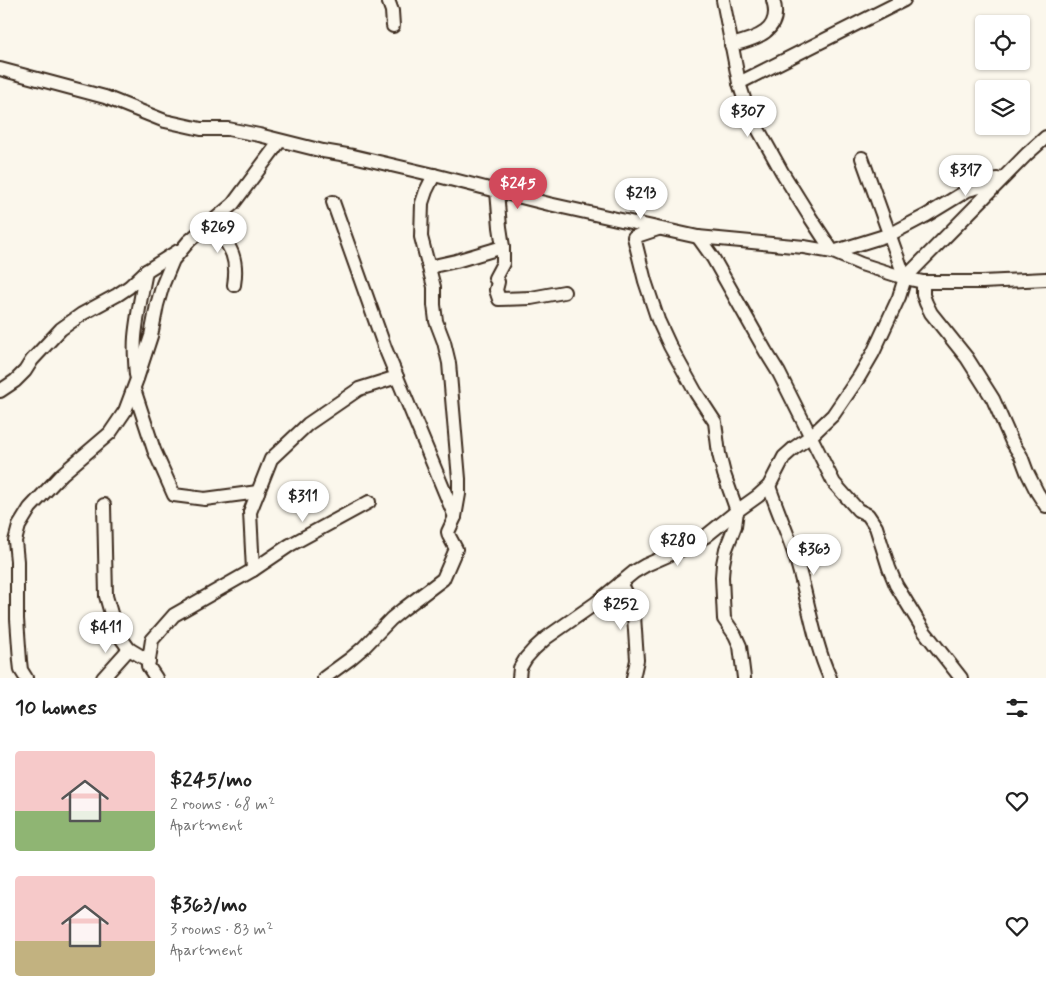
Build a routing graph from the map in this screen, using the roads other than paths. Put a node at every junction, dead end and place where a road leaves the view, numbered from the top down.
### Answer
1 (388, 0) edge
2 (723, 0) edge
3 (773, 0) edge
4 (904, 0) edge
5 (393, 26) dead end
6 (731, 45) junction
7 (0, 69) edge
8 (739, 83) junction
9 (1046, 137) edge
10 (280, 141) junction
11 (862, 158) dead end
12 (1012, 169) junction
13 (434, 175) junction
14 (497, 190) junction
15 (334, 202) dead end
16 (212, 222) junction
17 (658, 229) junction
18 (890, 234) junction
19 (698, 237) junction
20 (503, 247) junction
21 (180, 250) junction
22 (833, 252) junction
23 (429, 267) junction
24 (146, 271) junction
25 (905, 278) junction
26 (1046, 279) edge
27 (923, 282) junction
28 (234, 285) dead end
29 (564, 292) dead end
30 (397, 377) junction
31 (135, 386) junction
32 (0, 391) edge
33 (811, 436) junction
34 (769, 486) junction
35 (258, 492) junction
36 (369, 502) dead end
37 (104, 505) dead end
38 (1046, 506) edge
39 (737, 511) junction
40 (455, 517) junction
41 (253, 570) junction
42 (620, 583) junction
43 (129, 648) junction
44 (149, 661) junction
45 (26, 678) edge
46 (103, 678) edge
47 (156, 678) edge
48 (324, 678) edge
49 (519, 678) edge
50 (633, 678) edge
51 (744, 678) edge
52 (830, 678) edge
53 (961, 678) edge

1 - 5 street
2 - 6 street
3 - 6 street
4 - 8 street
6 - 8 street
7 - 10 street
8 - 22 street
9 - 12 street
10 - 13 street
10 - 16 street
11 - 18 street
12 - 18 street
12 - 25 street
13 - 14 street
13 - 23 street
14 - 17 street
14 - 20 street
15 - 30 street
16 - 21 street
16 - 28 street
17 - 19 street
17 - 39 street
18 - 22 street
18 - 25 street
19 - 22 street
19 - 33 street
20 - 23 street
20 - 29 street
21 - 24 street
21 - 31 street
22 - 25 street
23 - 40 street
24 - 31 street
24 - 32 street
25 - 27 street
25 - 33 street
26 - 27 street
27 - 38 street
30 - 35 street
30 - 40 street
31 - 35 street
31 - 45 street
33 - 34 street
33 - 53 street
34 - 39 street
34 - 52 street
35 - 41 street
36 - 41 street
37 - 43 street
39 - 42 street
39 - 51 street
40 - 48 street
41 - 44 street
42 - 49 street
42 - 50 street
43 - 44 street
43 - 46 street
44 - 47 street

